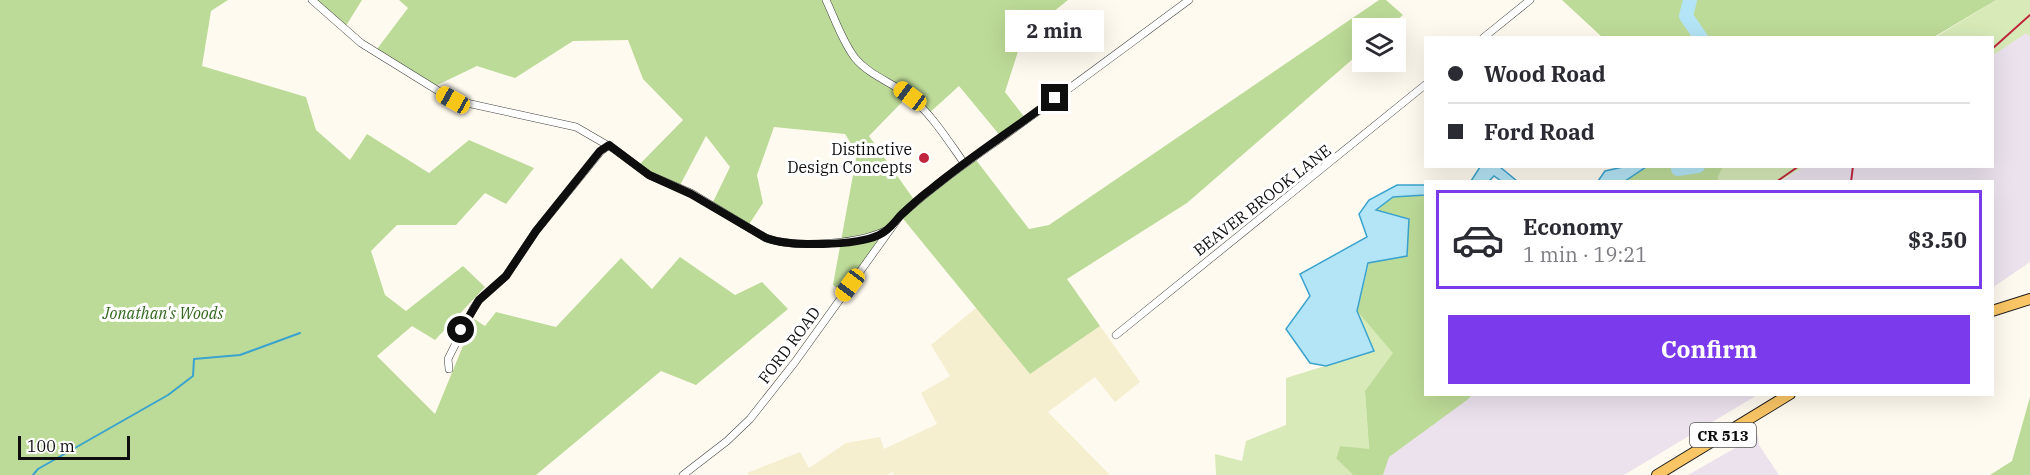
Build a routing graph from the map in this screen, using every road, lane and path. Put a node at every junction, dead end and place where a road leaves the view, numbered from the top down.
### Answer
1 (312, 0) edge
2 (826, 0) edge
3 (1189, 0) edge
4 (1530, 0) edge
5 (1485, 36) edge
6 (1424, 86) edge
7 (609, 145) junction
8 (964, 163) junction
9 (891, 228) junction
10 (2030, 299) edge
11 (1994, 310) edge
12 (1116, 335) dead end
13 (449, 369) dead end
14 (1787, 396) edge
15 (683, 475) edge
16 (1656, 475) edge

1 - 7 street
2 - 8 street
3 - 8 street, FORD ROAD
4 - 5 street
6 - 12 street, BEAVER BROOK LANE
7 - 9 street
7 - 13 street
8 - 9 street, FORD ROAD
9 - 15 street, FORD ROAD
10 - 11 main road
14 - 16 main road, CR 513

